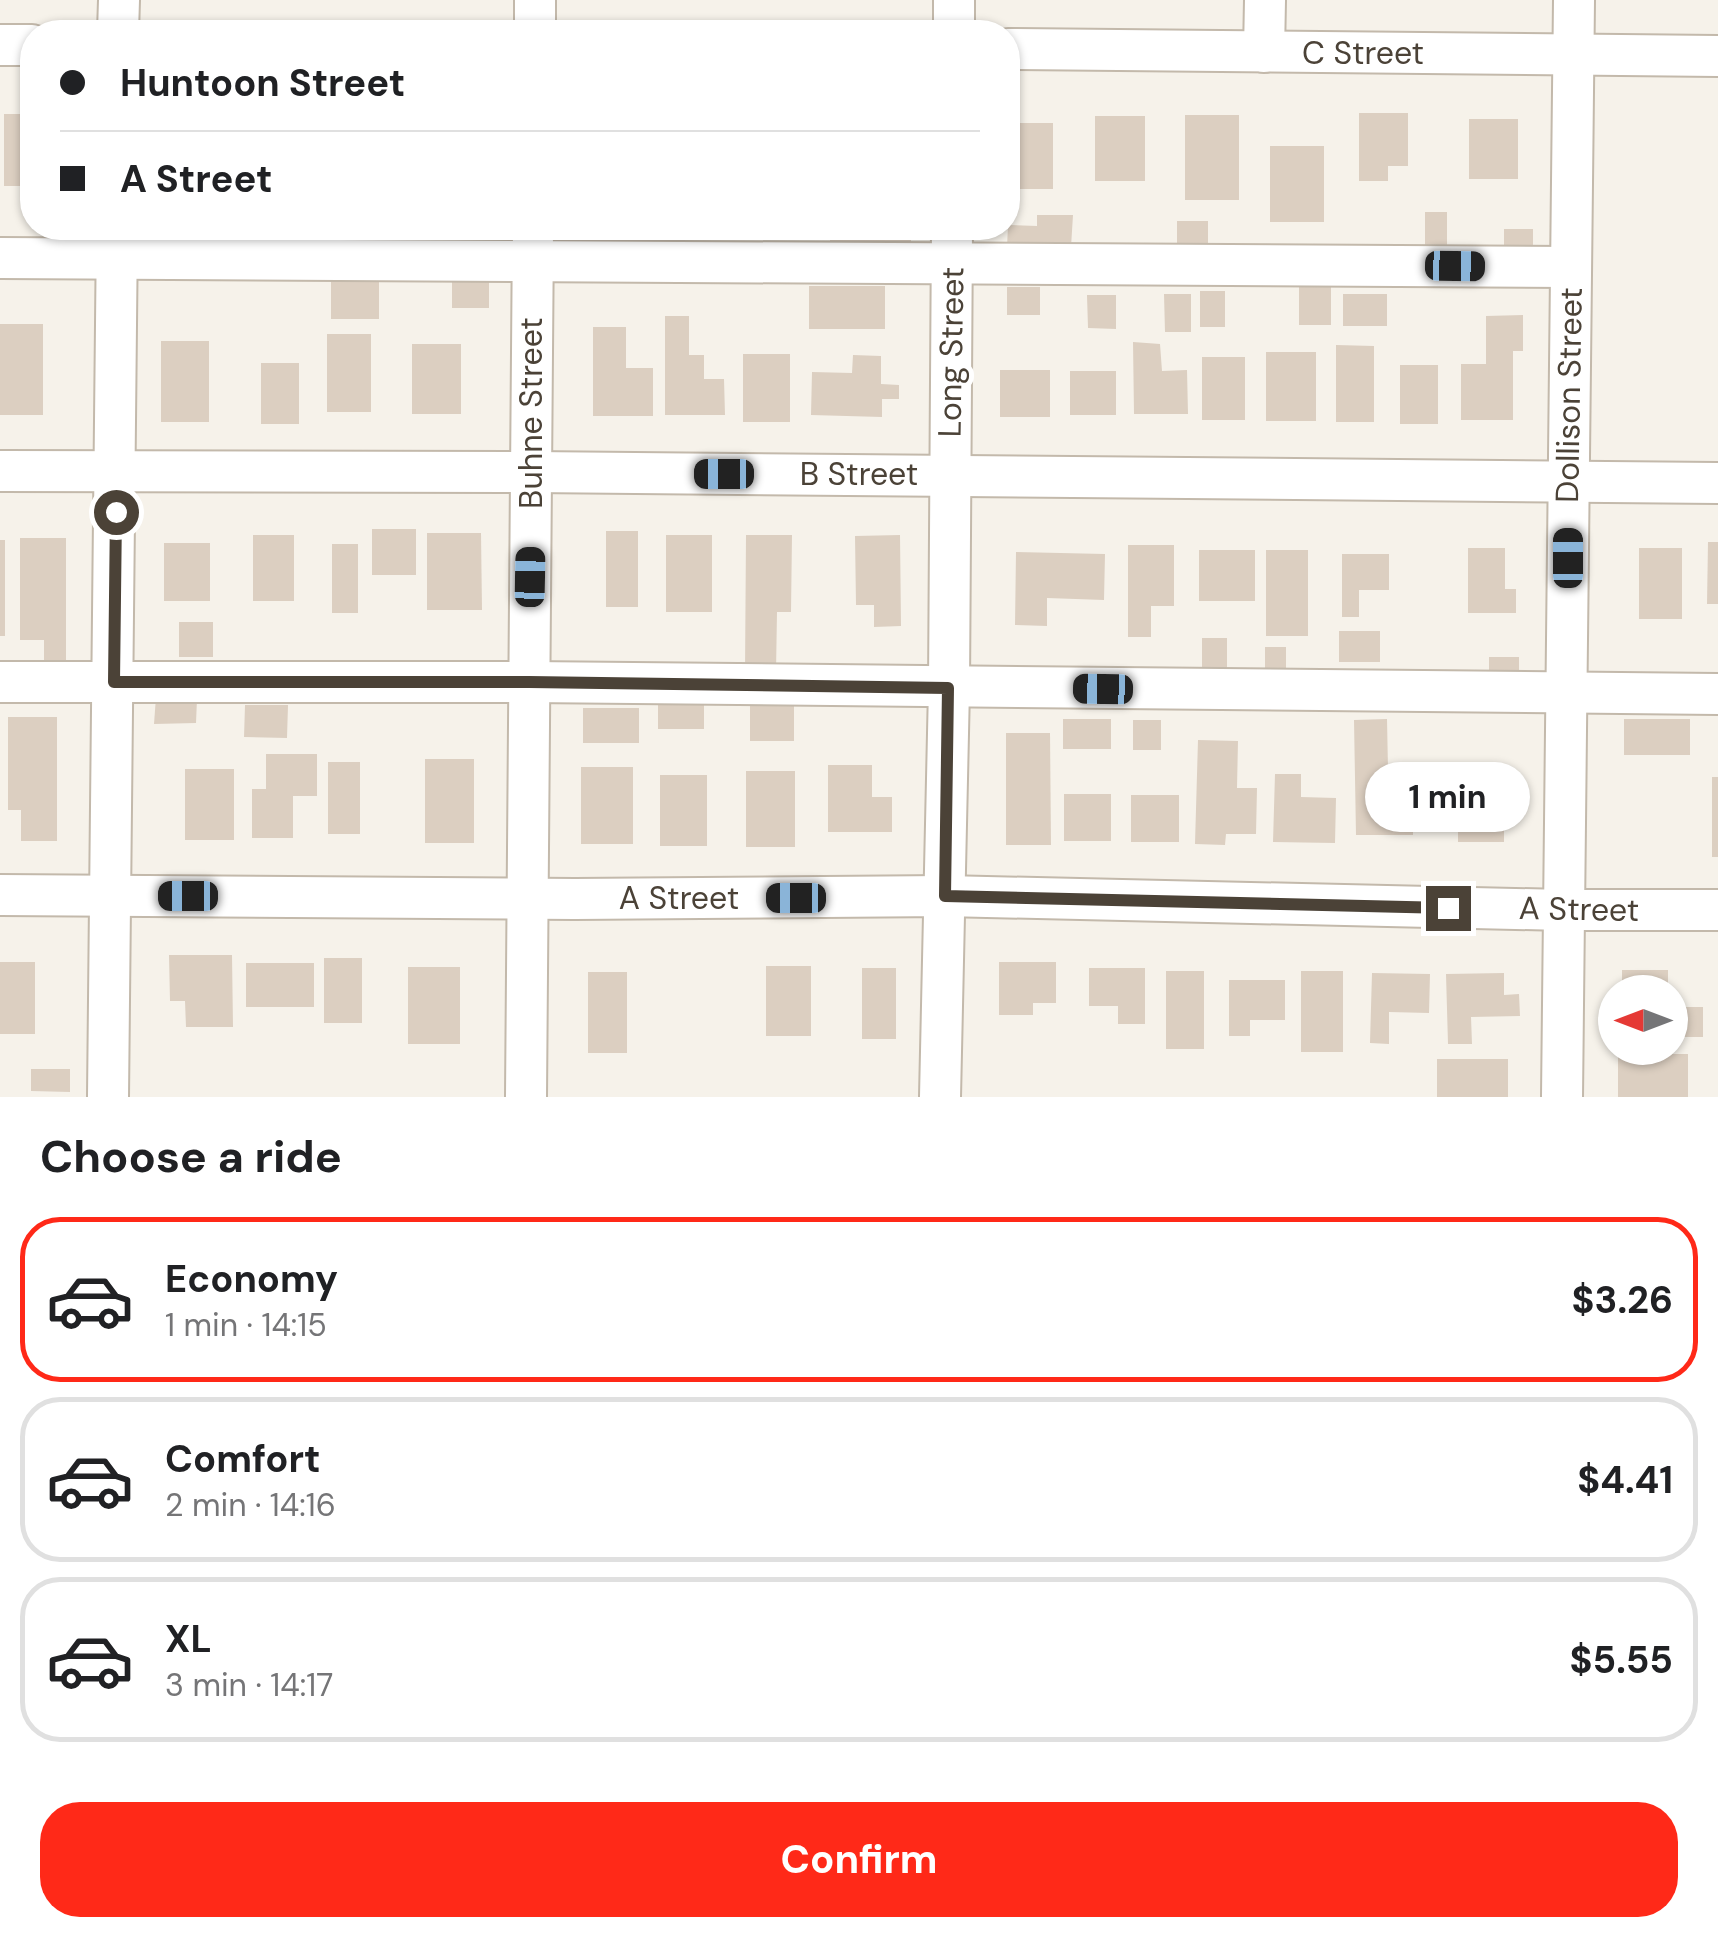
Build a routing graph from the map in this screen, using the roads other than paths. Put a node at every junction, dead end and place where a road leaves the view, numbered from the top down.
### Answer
1 (1265, 0) edge
2 (1574, 0) edge
3 (1020, 49) edge
4 (1264, 52) junction
5 (1574, 54) junction
6 (1718, 56) edge
7 (117, 242) edge
8 (532, 243) edge
9 (952, 245) edge
10 (0, 258) edge
11 (1571, 267) junction
12 (0, 471) edge
13 (116, 471) junction
14 (532, 472) junction
15 (948, 475) junction
16 (1569, 482) junction
17 (1718, 483) edge
18 (0, 682) edge
19 (114, 682) junction
20 (529, 682) junction
21 (948, 688) junction
22 (1567, 694) junction
23 (1718, 694) edge
24 (0, 894) edge
25 (110, 896) junction
26 (945, 896) junction
27 (527, 898) junction
28 (1563, 910) junction
29 (1718, 910) edge
30 (108, 1097) edge
31 (526, 1097) edge
32 (940, 1097) edge
33 (1562, 1097) edge

1 - 4 street
2 - 5 street, Dollison Street
3 - 4 street, C Street
4 - 5 street, C Street
5 - 6 street, C Street
5 - 11 street, Dollison Street
7 - 8 street
7 - 10 street
7 - 13 street
8 - 9 street
8 - 14 street, Buhne Street
9 - 11 street
9 - 15 street, Long Street
11 - 16 street, Dollison Street
12 - 13 street, B Street
13 - 14 street, B Street
13 - 19 street
14 - 15 street, B Street
14 - 20 street, Buhne Street
15 - 16 street, B Street
15 - 21 street, Long Street
16 - 17 street, B Street
16 - 22 street, Dollison Street
18 - 19 street
19 - 20 street
19 - 25 street
20 - 21 street
20 - 27 street, Buhne Street
21 - 22 street
21 - 26 street, Long Street
22 - 23 street
22 - 28 street, Dollison Street
24 - 25 street, A Street
25 - 27 street, A Street
25 - 30 street
26 - 27 street, A Street
26 - 28 street, A Street
26 - 32 street, Long Street
27 - 31 street, Buhne Street
28 - 29 street, A Street
28 - 33 street, Dollison Street

